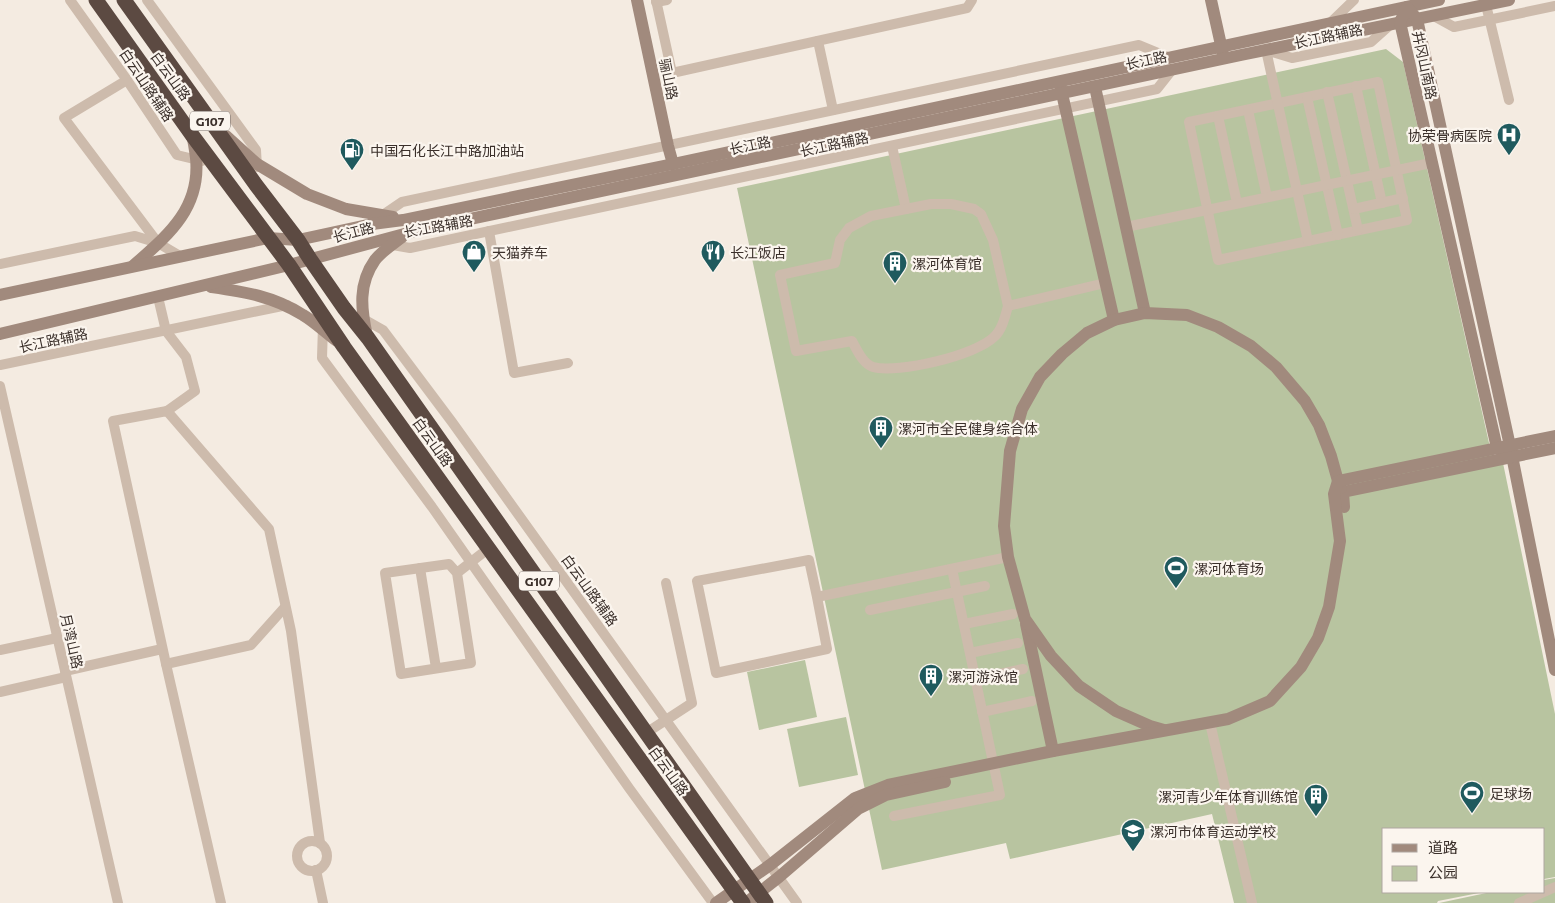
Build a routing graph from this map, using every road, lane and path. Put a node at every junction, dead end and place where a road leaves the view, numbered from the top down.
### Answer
1 (70, 0) edge
2 (96, 0) edge
3 (124, 0) edge
4 (147, 0) edge
5 (637, 0) edge
6 (667, 0) edge
7 (972, 0) edge
8 (1211, 0) edge
9 (1354, 0) edge
10 (1439, 0) edge
11 (1509, 0) edge
12 (656, 1) edge
13 (1486, 5) junction
14 (1555, 6) edge
15 (1407, 7) junction
16 (1434, 16) junction
17 (1417, 19) junction
18 (1490, 20) junction
19 (1395, 23) junction
20 (1329, 24) junction
21 (818, 41) junction
22 (1266, 50) junction
23 (1222, 52) junction
24 (1168, 57) junction
25 (1172, 70) junction
26 (127, 80) junction
27 (1059, 80) junction
28 (1095, 86) junction
29 (1356, 86) junction
30 (1328, 92) junction
31 (1062, 94) junction
32 (1307, 97) junction
33 (1509, 100) dead end
34 (1099, 102) junction
35 (1278, 103) junction
36 (1065, 109) junction
37 (833, 110) junction
38 (1248, 110) junction
39 (1218, 116) junction
40 (212, 122) junction
41 (192, 135) junction
42 (668, 146) junction
43 (892, 146) junction
44 (196, 159) junction
45 (1431, 163) junction
46 (214, 164) junction
47 (257, 164) junction
48 (673, 164) junction
49 (1397, 170) junction
50 (1376, 174) junction
51 (1347, 180) junction
52 (256, 185) junction
53 (1327, 185) junction
54 (1297, 191) junction
55 (1267, 197) junction
56 (1403, 198) junction
57 (1237, 203) junction
58 (1382, 203) junction
59 (1354, 208) junction
60 (906, 209) junction
61 (1207, 210) junction
62 (383, 215) junction
63 (403, 220) junction
64 (372, 224) junction
65 (1126, 226) junction
66 (1358, 230) junction
67 (489, 231) junction
68 (405, 234) junction
69 (1338, 235) junction
70 (268, 238) junction
71 (298, 240) junction
72 (376, 241) junction
73 (1308, 241) junction
74 (158, 243) junction
75 (391, 246) junction
76 (180, 256) junction
77 (310, 259) junction
78 (0, 264) edge
79 (289, 265) junction
80 (131, 267) junction
81 (1105, 283) junction
82 (204, 286) junction
83 (0, 295) edge
84 (158, 297) junction
85 (287, 306) junction
86 (1008, 306) junction
87 (344, 308) junction
88 (1145, 313) junction
89 (324, 315) junction
90 (363, 319) junction
91 (1114, 320) junction
92 (322, 330) junction
93 (166, 331) junction
94 (0, 334) edge
95 (368, 338) junction
96 (344, 347) junction
97 (568, 363) dead end
98 (0, 365) edge
99 (0, 386) edge
100 (167, 410) junction
101 (1555, 436) edge
102 (1497, 448) junction
103 (1555, 448) edge
104 (1511, 451) junction
105 (1340, 486) junction
106 (489, 548) junction
107 (1008, 557) junction
108 (471, 562) junction
109 (420, 568) junction
110 (952, 569) junction
111 (457, 573) junction
112 (666, 584) dead end
113 (985, 586) dead end
114 (957, 592) junction
115 (817, 597) junction
116 (285, 607) junction
117 (870, 610) dead end
118 (1013, 614) dead end
119 (1026, 619) junction
120 (964, 624) junction
121 (57, 638) junction
122 (1018, 643) dead end
123 (162, 649) junction
124 (0, 650) edge
125 (970, 653) junction
126 (166, 664) junction
127 (436, 668) junction
128 (1023, 669) dead end
129 (1555, 670) edge
130 (66, 674) junction
131 (975, 679) junction
132 (0, 692) edge
133 (1032, 701) dead end
134 (982, 712) junction
135 (666, 720) junction
136 (1210, 725) junction
137 (1167, 731) junction
138 (646, 733) junction
139 (1053, 751) junction
140 (994, 767) junction
141 (894, 816) dead end
142 (320, 843) junction
143 (770, 864) junction
144 (316, 870) junction
145 (779, 877) junction
146 (749, 880) junction
147 (734, 890) junction
148 (1542, 893) edge
149 (762, 898) edge
150 (118, 903) edge
151 (221, 903) edge
152 (323, 903) edge
153 (714, 903) edge
154 (745, 903) edge
155 (798, 903) edge
156 (1252, 903) edge
157 (1519, 903) edge

1 - 26 street, 白云山路辅路
2 - 41 highway, 白云山路 / G107
3 - 40 highway, 白云山路 / G107
4 - 47 street
5 - 42 street, 骊山路
6 - 12 street
7 - 21 street
8 - 23 street
9 - 20 street, 长江路辅路
10 - 15 street, 长江路
11 - 13 street, 长江路
12 - 21 street
13 - 16 street, 长江路
13 - 18 street
14 - 18 street
15 - 17 street, 井冈山南路
15 - 19 street, 井冈山南路
15 - 20 street, 长江路
16 - 17 street, 长江路
16 - 18 street
17 - 19 street, 长江路
17 - 104 street, 井冈山南路
18 - 33 street
19 - 22 street, 长江路
19 - 45 street, 井冈山南路
20 - 23 street, 长江路
21 - 37 street
22 - 23 street, 长江路
22 - 35 street
23 - 24 street, 长江路
23 - 25 street, 长江路
24 - 27 street, 长江路
24 - 37 street, 长江路辅路
25 - 28 street, 长江路
25 - 34 street, 长江路辅路
26 - 44 street, 白云山路辅路
26 - 74 street
27 - 31 street
27 - 48 street, 长江路
28 - 31 street, 长江路
28 - 34 street
29 - 30 street
29 - 49 street
29 - 50 street
30 - 32 street
30 - 51 street
31 - 36 street
31 - 68 street, 长江路
32 - 35 street
32 - 53 street
34 - 36 street, 长江路辅路
34 - 65 street
35 - 38 street
35 - 54 street
36 - 43 street, 长江路辅路
36 - 81 street
37 - 42 street, 长江路辅路
38 - 39 street
38 - 55 street
39 - 57 street
39 - 61 street
40 - 47 street
40 - 52 highway, 白云山路 / G107
41 - 44 street
41 - 46 highway, 白云山路 / G107
42 - 48 street, 骊山路
42 - 62 street, 长江路辅路
43 - 60 street
43 - 67 street, 长江路辅路
44 - 46 street, 白云山路辅路
44 - 74 street
45 - 49 street
45 - 102 street, 井冈山南路
46 - 70 highway, 白云山路 / G107
47 - 52 street
47 - 62 street
48 - 63 street, 长江路
49 - 50 street
49 - 56 street
50 - 51 street
50 - 58 street
51 - 53 street
51 - 59 street
52 - 71 highway, 白云山路 / G107
53 - 54 street
53 - 69 street
54 - 55 street
54 - 73 street
55 - 57 street
56 - 58 street
56 - 66 street
57 - 61 street
58 - 59 street
59 - 66 street
60 - 86 street
60 - 86 street
61 - 65 street
61 - 73 street
62 - 63 street
62 - 64 street, 长江路辅路
63 - 64 street, 长江路
64 - 71 street, 长江路
65 - 88 street
66 - 69 street
67 - 75 street, 长江路辅路
67 - 97 street
68 - 72 street, 长江路
68 - 75 street
69 - 73 street
70 - 71 street, 长江路
70 - 76 street, 长江路
70 - 79 highway, 白云山路 / G107
71 - 77 highway, 白云山路 / G107
71 - 79 street
72 - 75 street, 长江路辅路
72 - 77 street, 长江路
74 - 76 street
74 - 78 street
74 - 80 street
75 - 90 street
76 - 80 street, 长江路
77 - 79 street, 长江路
77 - 87 highway, 白云山路 / G107
79 - 82 street, 长江路
79 - 89 highway, 白云山路 / G107
80 - 83 street, 长江路
81 - 86 street
81 - 91 street
82 - 84 street, 长江路
82 - 85 street
84 - 93 street
84 - 94 street, 长江路
85 - 92 street
85 - 93 street, 长江路辅路
87 - 90 street, 白云山路辅路
87 - 95 highway, 白云山路 / G107
88 - 91 street
88 - 105 street
89 - 92 street
89 - 96 highway, 白云山路 / G107
90 - 95 street
90 - 135 street, 白云山路辅路
91 - 107 street
92 - 96 street
92 - 108 street
93 - 98 street, 长江路辅路
93 - 100 street
95 - 138 highway, 白云山路 / G107
96 - 106 highway, 白云山路 / G107
99 - 121 street, 月湾山路
100 - 116 street
100 - 123 street
101 - 104 street
102 - 104 street
102 - 105 street
103 - 104 street
104 - 105 street
104 - 129 street, 井冈山南路
105 - 136 street
106 - 108 street
106 - 147 highway, 白云山路 / G107
107 - 110 street
107 - 119 street
108 - 111 street
108 - 153 street
109 - 111 street
109 - 127 street
109 - 127 street
110 - 114 street
110 - 115 street
111 - 127 street
112 - 135 street
113 - 114 street
114 - 117 street
114 - 120 street
115 - 115 street
116 - 126 street
116 - 142 street
118 - 120 street
119 - 137 street
119 - 139 street
120 - 125 street
121 - 124 street
121 - 130 street, 月湾山路
122 - 125 street
123 - 126 street
123 - 130 street
125 - 131 street
126 - 151 street
128 - 131 street
130 - 132 street
130 - 150 street, 月湾山路
131 - 134 street
133 - 134 street
134 - 140 street
135 - 138 street
135 - 143 street, 白云山路辅路
136 - 137 street
136 - 140 street
136 - 156 street
137 - 139 street
138 - 146 highway, 白云山路 / G107
139 - 140 street
140 - 141 street
140 - 143 street
140 - 145 street
142 - 144 street
142 - 144 street
143 - 145 street, 白云山路辅路
143 - 146 street
144 - 152 street
145 - 149 street
145 - 155 street, 白云山路辅路
146 - 147 street
146 - 149 highway, 白云山路 / G107
147 - 153 street
147 - 154 highway, 白云山路 / G107
148 - 157 street
149 - 154 street

